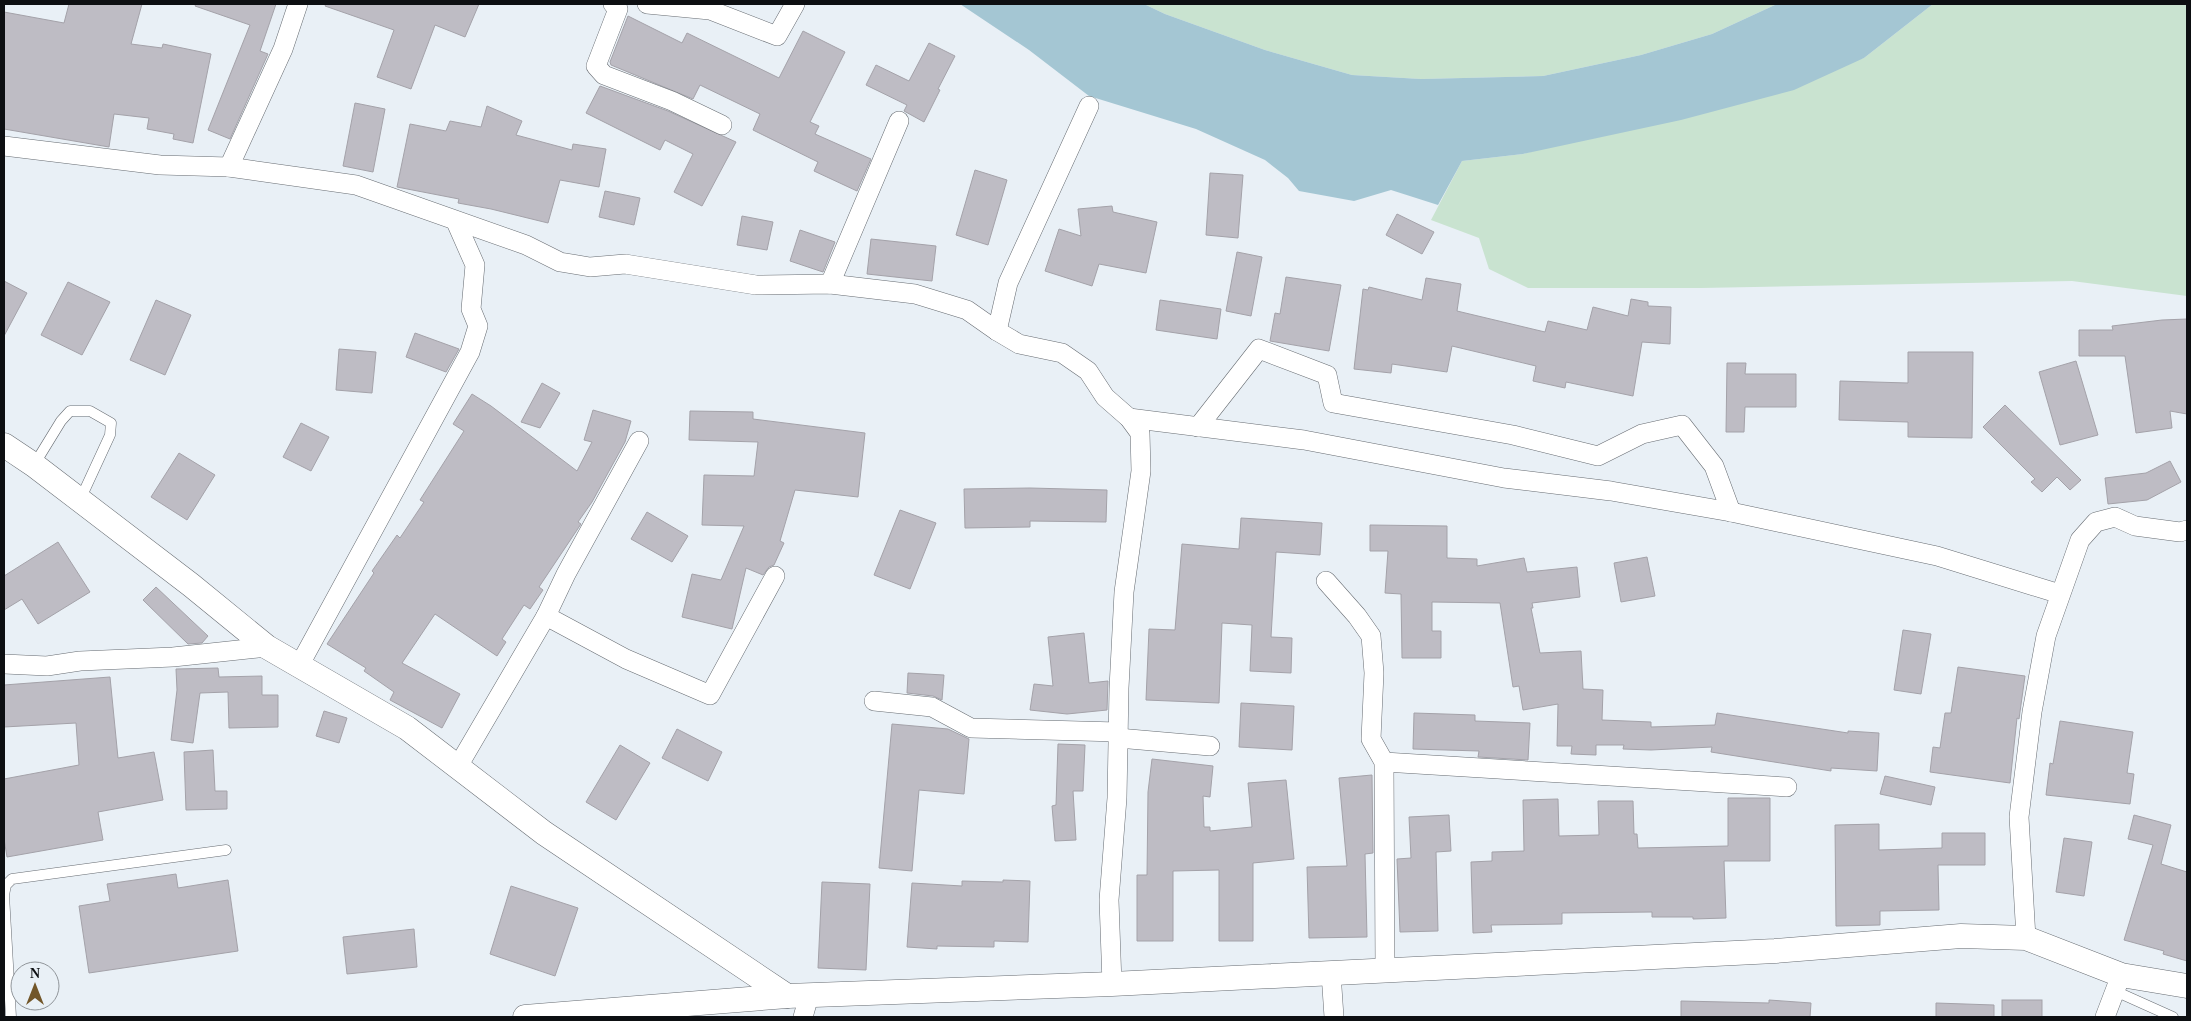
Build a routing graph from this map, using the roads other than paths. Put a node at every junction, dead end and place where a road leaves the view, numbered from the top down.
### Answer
1 (298, 4) edge
2 (640, 4) edge
3 (647, 4) edge
4 (795, 4) edge
5 (616, 6) edge
6 (1089, 106) dead end
7 (899, 121) dead end
8 (722, 125) dead end
9 (4, 146) edge
10 (229, 167) junction
11 (456, 222) junction
12 (830, 284) junction
13 (997, 331) junction
14 (1129, 418) junction
15 (1198, 427) junction
16 (639, 441) dead end
17 (6, 449) edge
18 (34, 465) junction
19 (80, 500) junction
20 (1731, 512) junction
21 (2187, 530) edge
22 (775, 576) dead end
23 (1326, 581) dead end
24 (2060, 594) junction
25 (546, 616) junction
26 (267, 647) junction
27 (4, 664) edge
28 (299, 666) junction
29 (874, 701) dead end
30 (1118, 735) junction
31 (1210, 746) dead end
32 (1384, 762) junction
33 (457, 768) junction
34 (1788, 788) dead end
35 (226, 850) dead end
36 (2026, 938) junction
37 (1385, 970) junction
38 (1331, 973) junction
39 (2118, 983) junction
40 (1112, 984) junction
41 (2187, 986) edge
42 (800, 1003) edge
43 (11, 1017) edge
44 (525, 1017) edge
45 (1334, 1017) edge
46 (2105, 1017) edge
47 (2173, 1017) edge

1 - 10 street
2 - 5 street
3 - 4 street
5 - 8 street
6 - 13 street
7 - 12 street
9 - 10 street
10 - 11 street
11 - 12 street
11 - 28 street
12 - 13 street
13 - 14 street
14 - 15 street
14 - 30 street
15 - 20 street
15 - 20 street
16 - 25 street
17 - 18 street
18 - 19 street
18 - 19 lane
19 - 26 street
20 - 24 street
21 - 24 street
22 - 25 street
23 - 32 street
24 - 36 street
25 - 33 street
26 - 27 street
26 - 28 street
28 - 33 street
29 - 30 street
30 - 31 street
30 - 40 street
32 - 34 street
32 - 37 street
33 - 42 street
35 - 43 lane
36 - 37 street
36 - 39 street
37 - 38 street
38 - 40 street
38 - 45 street
39 - 41 street
39 - 46 street
39 - 47 lane
40 - 42 street
42 - 44 street

